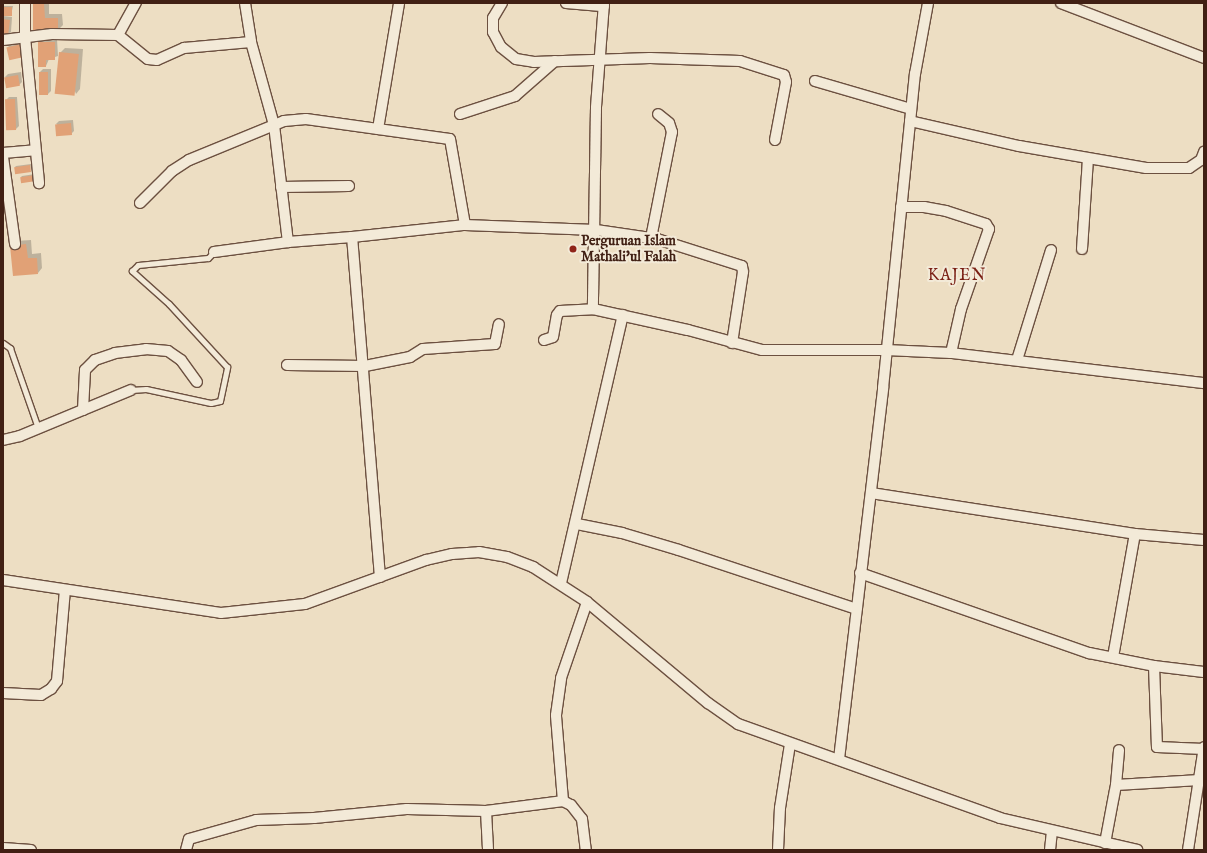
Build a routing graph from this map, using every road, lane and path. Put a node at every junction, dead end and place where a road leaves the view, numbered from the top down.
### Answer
1 (25, 3) edge
2 (136, 3) edge
3 (245, 3) edge
4 (399, 3) edge
5 (502, 3) edge
6 (566, 3) edge
7 (928, 3) edge
8 (1061, 3) edge
9 (604, 4) edge
10 (118, 35) junction
11 (25, 37) junction
12 (3, 40) edge
13 (251, 42) junction
14 (1204, 58) edge
15 (555, 61) junction
16 (599, 61) junction
17 (815, 80) dead end
18 (911, 109) junction
19 (460, 114) dead end
20 (658, 114) dead end
21 (910, 121) junction
22 (274, 125) junction
23 (378, 129) junction
24 (775, 140) dead end
25 (35, 150) junction
26 (3, 153) edge
27 (3, 157) edge
28 (1203, 158) edge
29 (1088, 159) junction
30 (40, 182) dead end
31 (349, 186) dead end
32 (281, 187) junction
33 (140, 203) dead end
34 (901, 207) junction
35 (465, 225) junction
36 (596, 230) junction
37 (352, 237) junction
38 (651, 238) junction
39 (288, 242) junction
40 (15, 244) dead end
41 (1082, 249) dead end
42 (1051, 250) dead end
43 (214, 252) joint
44 (593, 309) junction
45 (624, 315) junction
46 (499, 324) dead end
47 (544, 340) dead end
48 (3, 343) edge
49 (732, 343) junction
50 (886, 350) junction
51 (951, 353) junction
52 (1017, 360) junction
53 (287, 365) dead end
54 (364, 366) junction
55 (197, 382) dead end
56 (1204, 383) edge
57 (131, 390) joint
58 (82, 410) junction
59 (38, 428) junction
60 (3, 440) edge
61 (871, 493) junction
62 (577, 524) junction
63 (1135, 534) junction
64 (1204, 540) edge
65 (860, 574) junction
66 (380, 577) junction
67 (3, 580) edge
68 (561, 583) junction
69 (65, 590) junction
70 (587, 602) junction
71 (856, 609) junction
72 (1113, 657) junction
73 (1154, 666) junction
74 (1204, 672) edge
75 (3, 693) edge
76 (790, 744) junction
77 (1204, 748) edge
78 (1119, 750) dead end
79 (839, 759) junction
80 (1200, 780) junction
81 (1116, 785) junction
82 (563, 801) junction
83 (486, 810) junction
84 (1052, 832) junction
85 (1105, 843) junction
86 (3, 848) edge
87 (31, 850) edge
88 (186, 850) edge
89 (488, 850) edge
90 (586, 850) edge
91 (778, 850) edge
92 (1050, 850) edge
93 (1137, 850) edge
94 (1188, 850) edge

1 - 11 street
2 - 10 street
3 - 13 street
4 - 23 street
5 - 15 street
6 - 9 street
7 - 18 street
8 - 14 street
9 - 16 street
10 - 11 street
10 - 13 street
11 - 12 street
11 - 25 street
13 - 22 street
15 - 16 street
15 - 19 street
16 - 24 street
16 - 36 street
17 - 18 street
18 - 21 street
20 - 38 street
21 - 29 street
21 - 34 street
22 - 23 street
22 - 32 street
22 - 33 street
23 - 35 street
25 - 26 street
25 - 30 street
27 - 40 street
28 - 29 street
29 - 41 street
31 - 32 street
32 - 39 street
34 - 50 street
34 - 51 street
35 - 36 street
35 - 37 street
36 - 38 street
36 - 44 street
37 - 39 street
37 - 54 street
38 - 49 street
39 - 43 street
42 - 52 street
43 - 57 lane
44 - 45 street
44 - 47 street
45 - 49 street
45 - 62 street
46 - 54 street
48 - 59 lane
49 - 50 street
50 - 51 street
50 - 61 street
51 - 52 street
52 - 56 street
53 - 54 street
54 - 66 street
55 - 58 street
57 - 58 street
58 - 59 street
59 - 60 street
61 - 63 street
61 - 65 street
62 - 68 street
62 - 71 street
63 - 64 street
63 - 72 street
65 - 71 street
65 - 72 street
66 - 68 street
66 - 69 street
67 - 69 street
68 - 70 street
69 - 75 street
70 - 76 street
70 - 82 street
71 - 79 street
72 - 73 street
73 - 74 street
73 - 77 street
76 - 79 street
76 - 91 street
77 - 80 street
78 - 81 street
79 - 84 street
80 - 81 street
80 - 94 street
81 - 85 street
82 - 83 street
82 - 90 street
83 - 88 street
83 - 89 street
84 - 85 street
84 - 92 street
85 - 93 street
86 - 87 street

